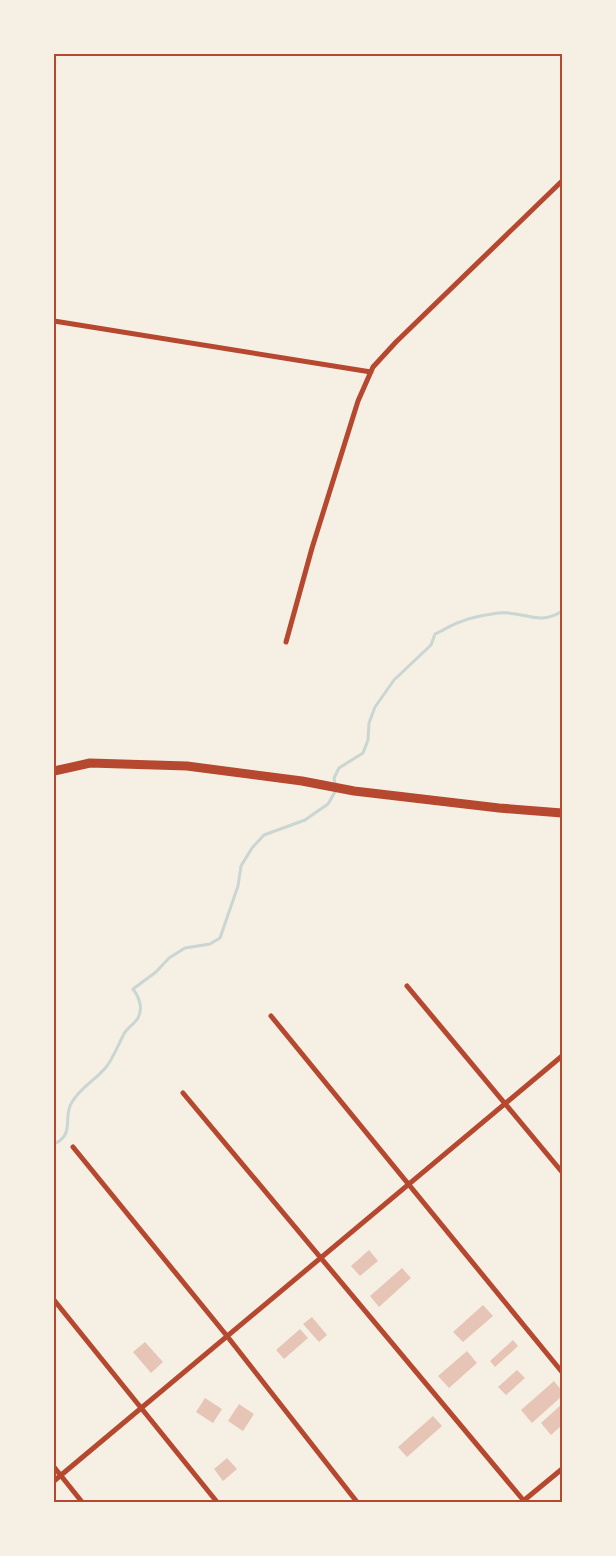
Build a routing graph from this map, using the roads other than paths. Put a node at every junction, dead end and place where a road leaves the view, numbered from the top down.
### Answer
1 (562, 181) edge
2 (54, 321) edge
3 (371, 372) junction
4 (286, 642) dead end
5 (54, 771) edge
6 (562, 813) edge
7 (407, 986) dead end
8 (271, 1016) dead end
9 (562, 1056) edge
10 (183, 1093) dead end
11 (506, 1103) junction
12 (72, 1147) dead end
13 (562, 1172) edge
14 (409, 1184) junction
15 (321, 1258) junction
16 (54, 1300) edge
17 (228, 1336) junction
18 (562, 1372) edge
19 (141, 1408) junction
20 (54, 1467) edge
21 (562, 1468) edge
22 (61, 1475) junction
23 (54, 1481) edge
24 (523, 1501) edge
25 (82, 1502) edge
26 (216, 1502) edge
27 (356, 1502) edge

1 - 3 street
2 - 3 street
3 - 4 street
5 - 6 street
7 - 11 street
8 - 14 street
9 - 11 street
10 - 15 street
11 - 13 street
11 - 14 street
12 - 17 street
14 - 15 street
14 - 18 street
15 - 17 street
15 - 24 street
16 - 19 street
17 - 19 street
17 - 27 street
19 - 22 street
19 - 26 street
20 - 22 street
21 - 24 street
22 - 23 street
22 - 25 street

